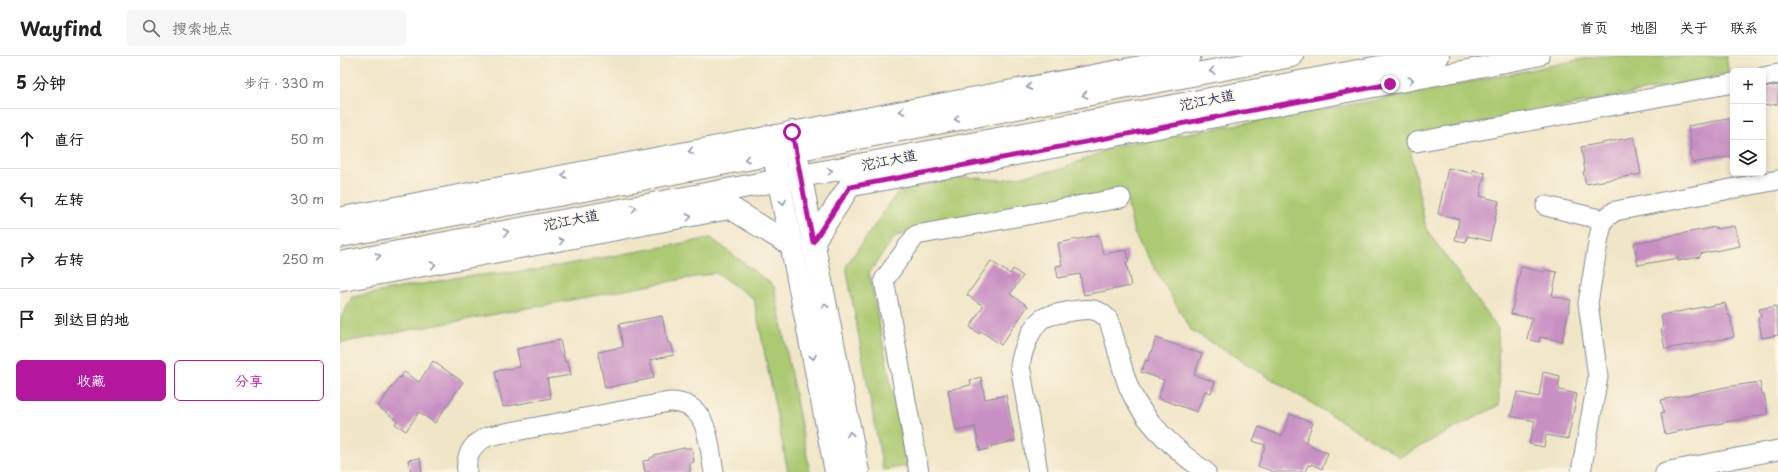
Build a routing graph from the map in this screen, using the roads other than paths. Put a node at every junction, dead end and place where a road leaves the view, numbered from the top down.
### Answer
1 (1192, 56) edge
2 (1292, 56) edge
3 (1438, 56) edge
4 (1539, 56) edge
5 (1778, 74) edge
6 (1766, 76) edge
7 (1730, 84) edge
8 (794, 141) junction
9 (1416, 142) dead end
10 (772, 145) junction
11 (864, 164) junction
12 (800, 176) junction
13 (1778, 180) edge
14 (779, 181) junction
15 (850, 187) junction
16 (708, 194) junction
17 (1121, 198) dead end
18 (1546, 206) dead end
19 (732, 209) junction
20 (340, 217) edge
21 (1603, 220) junction
22 (340, 236) edge
23 (813, 242) junction
24 (791, 245) junction
25 (340, 263) edge
26 (340, 282) edge
27 (1778, 450) edge
28 (915, 471) edge
29 (467, 472) edge
30 (714, 472) edge
31 (836, 472) edge
32 (858, 472) edge
33 (1038, 472) edge
34 (1206, 472) edge
35 (1581, 472) edge
36 (1666, 472) edge

1 -> 8 lane
2 -> 8 main road, 沱江大道
3 - 11 main road, 沱江大道
15 -> 4 lane
5 - 6 lane
7 - 9 lane
8 - 10 main road, 沱江大道
8 - 12 main road
10 - 14 main road
10 -> 20 lane
10 -> 22 main road, 沱江大道
12 -> 11 main road, 沱江大道
11 - 15 main road
12 - 14 main road, 沱江大道
12 - 23 main road
13 - 21 lane
14 - 16 main road, 沱江大道
14 -> 24 main road
15 - 23 main road
16 - 19 main road
25 -> 16 main road, 沱江大道
17 - 28 lane
18 - 21 lane
19 - 24 main road
26 -> 19 lane
21 - 35 lane
32 -> 23 main road
24 -> 31 main road
27 - 36 lane
29 - 30 lane
33 - 34 lane

